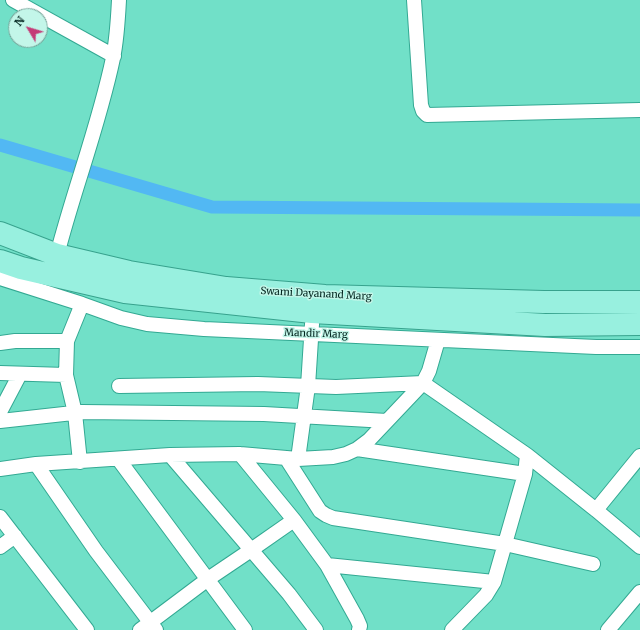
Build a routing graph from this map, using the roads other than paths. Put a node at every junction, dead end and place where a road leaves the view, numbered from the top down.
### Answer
1 (13, 0) edge
2 (119, 0) edge
3 (414, 0) edge
4 (114, 56) junction
5 (640, 110) edge
6 (0, 233) edge
7 (57, 255) junction
8 (0, 261) edge
9 (0, 278) edge
10 (640, 302) edge
11 (82, 304) junction
12 (312, 312) junction
13 (640, 324) edge
14 (312, 333) junction
15 (438, 340) junction
16 (67, 341) junction
17 (0, 343) edge
18 (640, 347) edge
19 (0, 373) edge
20 (20, 374) junction
21 (66, 375) junction
22 (423, 383) junction
23 (119, 386) dead end
24 (308, 386) junction
25 (0, 412) edge
26 (75, 413) junction
27 (303, 416) junction
28 (0, 421) edge
29 (387, 421) junction
30 (357, 449) junction
31 (240, 454) junction
32 (170, 455) junction
33 (527, 455) junction
34 (640, 456) edge
35 (292, 459) junction
36 (119, 460) junction
37 (80, 462) junction
38 (36, 464) junction
39 (0, 469) edge
40 (525, 474) junction
41 (596, 510) junction
42 (0, 517) edge
43 (294, 520) junction
44 (15, 536) junction
45 (505, 544) junction
46 (0, 547) edge
47 (640, 547) edge
48 (251, 550) junction
49 (593, 564) dead end
50 (327, 565) junction
51 (208, 579) junction
52 (494, 582) junction
53 (640, 592) edge
54 (148, 628) edge
55 (87, 630) edge
56 (246, 630) edge
57 (316, 630) edge
58 (359, 630) edge
59 (452, 630) edge
60 (608, 630) edge

1 - 4 street
2 - 4 street
3 - 5 street
4 - 7 street
6 - 7 main road, Swami Dayanand Marg
7 - 10 main road, Swami Dayanand Marg
8 - 12 main road, Swami Dayanand Marg
9 - 11 street, Mandir Marg
11 - 14 street, Mandir Marg
11 - 16 street
12 - 13 main road, Swami Dayanand Marg
12 - 14 street
14 - 15 street, Mandir Marg
14 - 24 street
15 - 18 street, Mandir Marg
15 - 22 street
16 - 17 street
16 - 21 street
19 - 20 street
20 - 21 street
20 - 25 street
21 - 26 street
22 - 24 street
22 - 29 street
22 - 33 street
23 - 24 street
24 - 27 street
26 - 27 street
26 - 28 street
26 - 37 street
27 - 29 street
27 - 35 street
29 - 30 street
30 - 35 street
30 - 40 street
31 - 32 street
31 - 35 street
31 - 43 street
32 - 36 street
32 - 48 street
33 - 40 street
33 - 41 street
34 - 41 street
35 - 45 street
36 - 37 street
36 - 51 street
37 - 38 street
38 - 39 street
38 - 54 street
40 - 45 street
41 - 47 street
42 - 44 street
43 - 48 street
43 - 50 street
44 - 46 street
44 - 55 street
45 - 49 street
45 - 52 street
48 - 51 street
48 - 57 street
50 - 52 street
50 - 58 street
51 - 54 street
51 - 56 street
52 - 59 street
53 - 60 street

